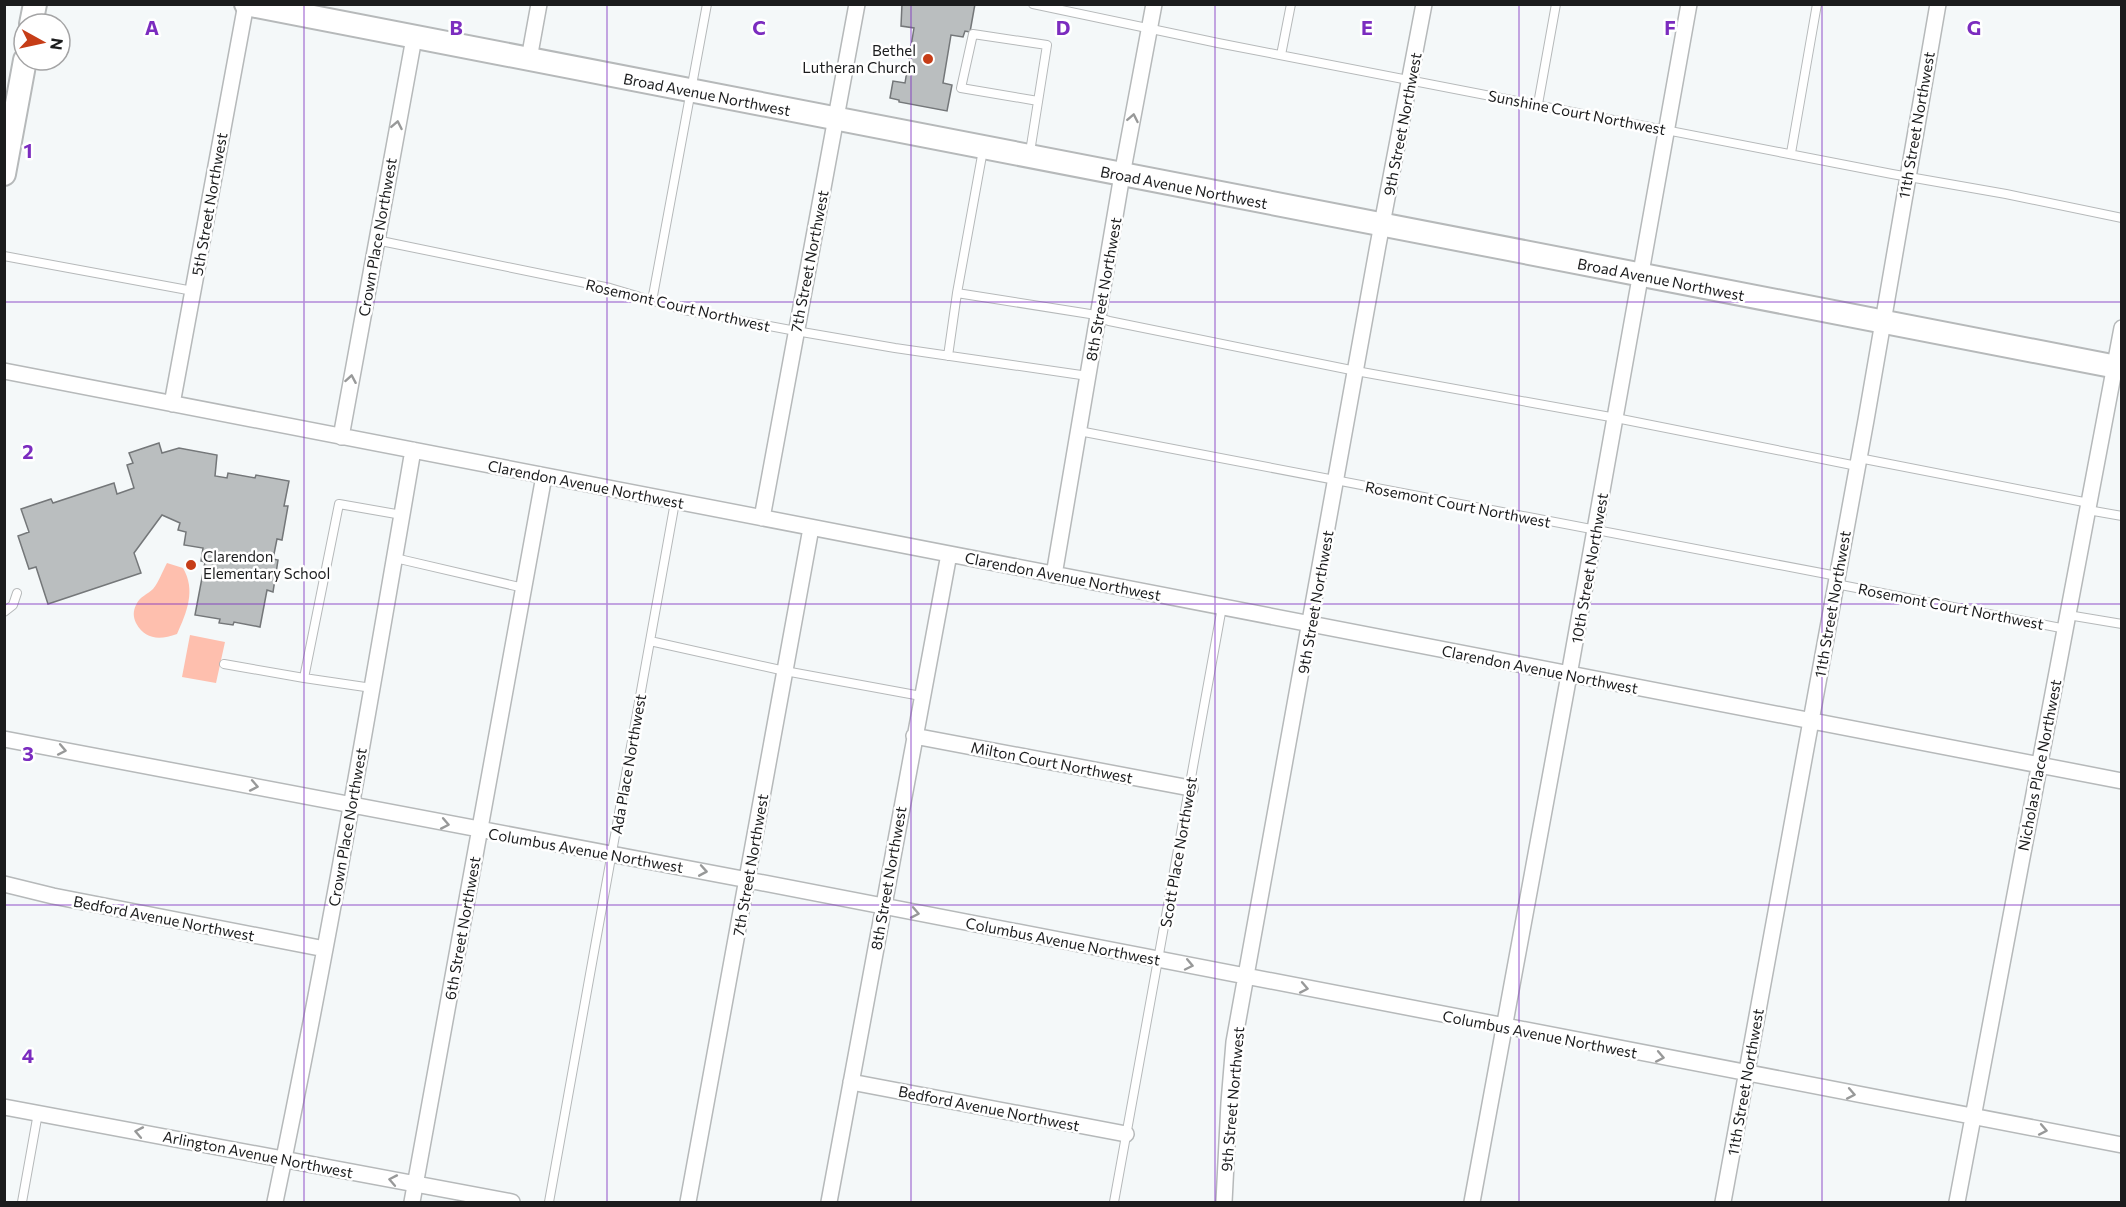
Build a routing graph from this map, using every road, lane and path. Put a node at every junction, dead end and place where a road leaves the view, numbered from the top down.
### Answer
1 (539, 4) edge
2 (707, 4) edge
3 (857, 4) edge
4 (1033, 4) edge
5 (1154, 4) edge
6 (1291, 4) edge
7 (1424, 4) edge
8 (1556, 4) edge
9 (1689, 4) edge
10 (1817, 4) edge
11 (1938, 4) edge
12 (252, 5) edge
13 (1150, 28) junction
14 (414, 38) junction
15 (1281, 55) junction
16 (529, 60) junction
17 (23, 72) edge
18 (1411, 80) junction
19 (691, 91) junction
20 (1038, 101) junction
21 (1538, 104) junction
22 (836, 119) junction
23 (1667, 129) junction
24 (984, 148) junction
25 (1791, 153) junction
26 (1029, 157) junction
27 (4, 174) edge
28 (1122, 175) junction
29 (1907, 176) junction
30 (2121, 218) edge
31 (1382, 225) junction
32 (376, 240) junction
33 (4, 256) edge
34 (1641, 275) junction
35 (193, 291) junction
36 (957, 293) junction
37 (652, 301) junction
38 (1098, 317) junction
39 (1882, 322) junction
40 (2121, 328) edge
41 (796, 331) junction
42 (948, 356) junction
43 (2118, 368) edge
44 (4, 371) edge
45 (1356, 371) junction
46 (1088, 376) junction
47 (172, 404) junction
48 (1616, 418) junction
49 (1079, 431) junction
50 (341, 436) junction
51 (413, 450) junction
52 (1858, 462) junction
53 (544, 476) junction
54 (1336, 480) junction
55 (675, 502) junction
56 (2089, 506) junction
57 (402, 515) junction
58 (2121, 516) edge
59 (762, 518) junction
60 (812, 528) junction
61 (1595, 531) junction
62 (949, 554) junction
63 (395, 558) junction
64 (1054, 575) junction
65 (1837, 580) junction
66 (524, 588) junction
67 (17, 593) dead end
68 (1222, 607) junction
69 (4, 612) edge
70 (2067, 622) junction
71 (2121, 624) edge
72 (1311, 625) junction
73 (650, 641) junction
74 (224, 664) dead end
75 (785, 671) junction
76 (1569, 675) junction
77 (304, 678) junction
78 (372, 688) junction
79 (921, 696) junction
80 (1811, 721) junction
81 (914, 736) junction
82 (4, 740) edge
83 (2038, 765) junction
84 (2121, 782) edge
85 (1190, 788) junction
86 (352, 805) junction
87 (480, 831) junction
88 (612, 855) junction
89 (748, 880) junction
90 (4, 884) edge
91 (883, 907) junction
92 (325, 950) junction
93 (1158, 959) junction
94 (1246, 977) junction
95 (1504, 1026) junction
96 (1747, 1074) junction
97 (851, 1082) junction
98 (4, 1107) edge
99 (38, 1113) junction
100 (1974, 1117) junction
101 (1126, 1134) junction
102 (2121, 1145) edge
103 (284, 1159) junction
104 (415, 1184) junction
105 (22, 1203) edge
106 (275, 1203) edge
107 (412, 1203) edge
108 (512, 1203) edge
109 (549, 1203) edge
110 (688, 1203) edge
111 (829, 1203) edge
112 (1114, 1203) edge
113 (1224, 1203) edge
114 (1472, 1203) edge
115 (1723, 1203) edge
116 (1958, 1203) edge

1 - 16 street
2 - 19 lane
3 - 22 street, 7th Street Northwest
4 - 13 lane, Sunshine Court Northwest
5 - 13 street, 8th Street Northwest
6 - 15 lane
7 - 18 street, 9th Street Northwest
8 - 21 lane
9 - 23 street, 10th Street Northwest
10 - 25 lane
11 - 29 street, 11th Street Northwest
12 - 14 street, Broad Avenue Northwest
12 - 35 street, 5th Street Northwest
13 - 15 lane, Sunshine Court Northwest
28 -> 13 street, 8th Street Northwest
14 - 16 street, Broad Avenue Northwest
32 -> 14 street, Crown Place Northwest
15 - 18 lane, Sunshine Court Northwest
16 - 19 street, Broad Avenue Northwest
17 - 27 street
18 - 21 lane, Sunshine Court Northwest
18 - 31 street, 9th Street Northwest
19 - 22 street, Broad Avenue Northwest
19 - 37 lane
20 - 20 lane
20 - 26 lane
21 - 23 lane, Sunshine Court Northwest
22 - 24 street, Broad Avenue Northwest
22 - 41 street, 7th Street Northwest
23 - 25 lane, Sunshine Court Northwest
23 - 34 street, 10th Street Northwest
24 - 26 street, Broad Avenue Northwest
24 - 36 lane
25 - 29 lane, Sunshine Court Northwest
26 - 28 street, Broad Avenue Northwest
28 - 31 street, Broad Avenue Northwest
28 - 38 street, 8th Street Northwest
29 - 30 lane, Sunshine Court Northwest
29 - 39 street, 11th Street Northwest
31 - 34 street, Broad Avenue Northwest
31 - 45 street, 9th Street Northwest
32 - 37 lane, Rosemont Court Northwest
50 -> 32 street, Crown Place Northwest
33 - 35 lane
34 - 39 street, Broad Avenue Northwest
34 - 48 street, 10th Street Northwest
35 - 47 street, 5th Street Northwest
36 - 38 lane
36 - 42 lane
37 - 41 lane, Rosemont Court Northwest
38 - 45 lane
38 - 46 street, 8th Street Northwest
39 - 43 street, Broad Avenue Northwest
39 - 52 street, 11th Street Northwest
40 - 43 street, Nicholas Place Northwest
41 - 42 lane, Rosemont Court Northwest
41 - 59 street, 7th Street Northwest
42 - 46 lane, Rosemont Court Northwest
43 - 56 street, Nicholas Place Northwest
44 - 47 street, Clarendon Avenue Northwest
45 - 48 lane
45 - 54 street, 9th Street Northwest
46 - 49 street, 8th Street Northwest
47 - 50 street, Clarendon Avenue Northwest
48 - 52 lane
48 - 61 street, 10th Street Northwest
49 - 54 lane, Rosemont Court Northwest
49 - 64 street, 8th Street Northwest
50 - 51 street, Clarendon Avenue Northwest
51 - 53 street, Clarendon Avenue Northwest
51 - 57 street, Crown Place Northwest
52 - 56 lane
52 - 65 street, 11th Street Northwest
53 - 55 street, Clarendon Avenue Northwest
53 - 66 street, 6th Street Northwest
54 - 61 lane, Rosemont Court Northwest
54 - 72 street, 9th Street Northwest
55 - 59 street, Clarendon Avenue Northwest
55 - 73 lane, Ada Place Northwest
56 - 58 lane
56 - 70 street, Nicholas Place Northwest
57 - 63 street, Crown Place Northwest
57 - 77 lane
59 - 60 street, Clarendon Avenue Northwest
60 - 62 street, Clarendon Avenue Northwest
60 - 75 street, 7th Street Northwest
61 - 65 lane, Rosemont Court Northwest
61 - 76 street, 10th Street Northwest
62 - 64 street, Clarendon Avenue Northwest
62 - 79 street, 8th Street Northwest
63 - 66 lane
63 - 78 street, Crown Place Northwest
64 - 68 street, Clarendon Avenue Northwest
65 - 70 lane, Rosemont Court Northwest
65 - 80 street, 11th Street Northwest
66 - 87 street, 6th Street Northwest
67 - 69 lane
68 - 72 street, Clarendon Avenue Northwest
68 - 85 lane, Scott Place Northwest
70 - 71 lane, Rosemont Court Northwest
70 - 83 street, Nicholas Place Northwest
72 - 76 street, Clarendon Avenue Northwest
72 - 94 street, 9th Street Northwest
73 - 75 lane
73 - 88 lane, Ada Place Northwest
74 - 77 lane
75 - 79 lane
75 - 89 street, 7th Street Northwest
76 - 80 street, Clarendon Avenue Northwest
76 - 95 street, 10th Street Northwest
77 - 78 lane
78 - 86 street, Crown Place Northwest
79 - 81 street, 8th Street Northwest
80 - 83 street, Clarendon Avenue Northwest
80 - 96 street, 11th Street Northwest
81 - 85 street, Milton Court Northwest
81 - 91 street, 8th Street Northwest
82 -> 86 street, Columbus Avenue Northwest
83 - 84 street, Clarendon Avenue Northwest
83 - 100 street, Nicholas Place Northwest
85 - 93 lane, Scott Place Northwest
86 -> 87 street, Columbus Avenue Northwest
86 - 92 street, Crown Place Northwest
87 - 88 street, Columbus Avenue Northwest
87 - 104 street, 6th Street Northwest
88 -> 89 street, Columbus Avenue Northwest
88 - 109 lane, Ada Place Northwest
89 - 91 street, Columbus Avenue Northwest
89 - 110 street, 7th Street Northwest
90 - 92 street, Bedford Avenue Northwest
91 -> 93 street, Columbus Avenue Northwest
91 - 97 street, 8th Street Northwest
92 - 103 street, Crown Place Northwest
93 -> 94 street, Columbus Avenue Northwest
93 - 101 lane, Scott Place Northwest
94 -> 95 street, Columbus Avenue Northwest
94 - 113 street, 9th Street Northwest
95 -> 96 street, Columbus Avenue Northwest
95 - 114 street, 10th Street Northwest
96 -> 100 street, Columbus Avenue Northwest
96 - 115 street, 11th Street Northwest
97 - 101 street, Bedford Avenue Northwest
97 - 111 street, 8th Street Northwest
98 - 99 street, Arlington Avenue Northwest
103 -> 99 street, Arlington Avenue Northwest
99 - 105 lane
100 -> 102 street, Columbus Avenue Northwest
100 - 116 street, Nicholas Place Northwest
101 - 112 lane, Scott Place Northwest
104 -> 103 street, Arlington Avenue Northwest
103 - 106 street, Crown Place Northwest
104 - 107 street, 6th Street Northwest
104 - 108 street, Arlington Avenue Northwest

